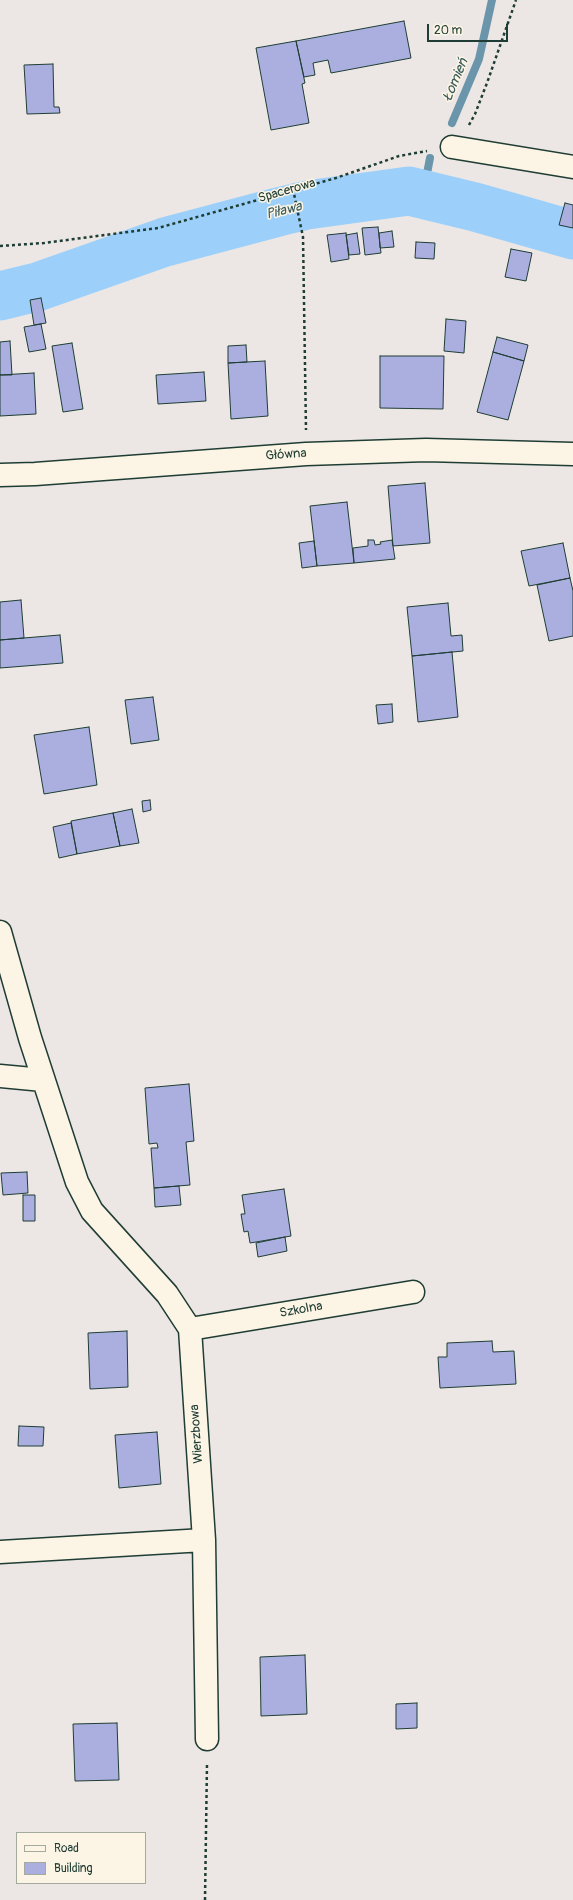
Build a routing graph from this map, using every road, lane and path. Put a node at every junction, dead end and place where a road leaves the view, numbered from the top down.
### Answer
1 (516, 0) edge
2 (452, 147) junction
3 (573, 167) edge
4 (293, 189) junction
5 (0, 246) edge
6 (306, 454) junction
7 (573, 454) edge
8 (0, 475) edge
9 (0, 932) edge
10 (0, 1076) edge
11 (43, 1080) junction
12 (413, 1292) dead end
13 (190, 1329) junction
14 (204, 1540) junction
15 (0, 1552) edge
16 (207, 1739) joint
17 (205, 1900) edge

1 - 2 path
2 - 3 street
2 - 4 path, Spacerowa
4 - 5 path, Spacerowa
4 - 6 path
6 - 7 street, Główna
6 - 8 street, Główna
9 - 11 street
10 - 11 street
11 - 13 street
12 - 13 street, Szkolna
13 - 14 street, Wierzbowa
14 - 15 street
14 - 16 street, Wierzbowa
16 - 17 path

